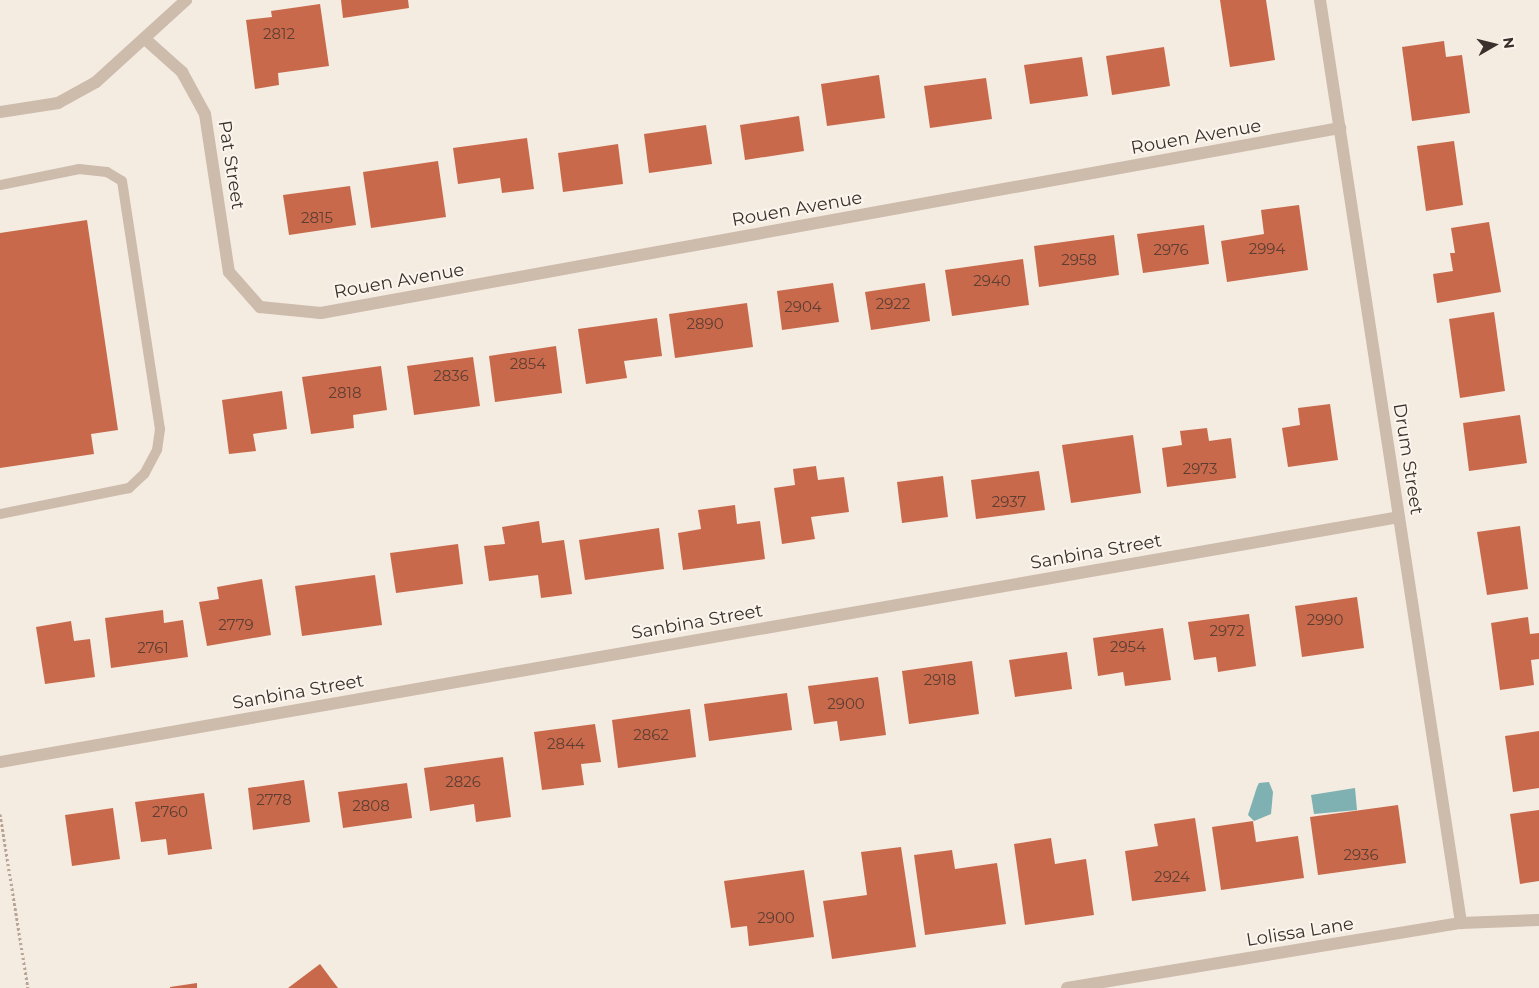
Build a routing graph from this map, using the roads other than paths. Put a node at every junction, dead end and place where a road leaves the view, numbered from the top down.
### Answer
1 (186, 0) edge
2 (1320, 0) edge
3 (145, 39) junction
4 (0, 112) edge
5 (1340, 128) junction
6 (0, 185) edge
7 (260, 307) joint
8 (0, 514) edge
9 (1399, 517) junction
10 (0, 762) edge
11 (1539, 920) edge
12 (1461, 923) junction
13 (1067, 988) edge

1 - 3 street
2 - 5 street, Drum Street
3 - 4 street
3 - 7 street, Pat Street
5 - 7 street, Rouen Avenue
5 - 9 street, Drum Street
6 - 8 lane
9 - 10 street, Sanbina Street
9 - 12 street, Drum Street
11 - 12 street, Lolissa Lane
12 - 13 street, Lolissa Lane

